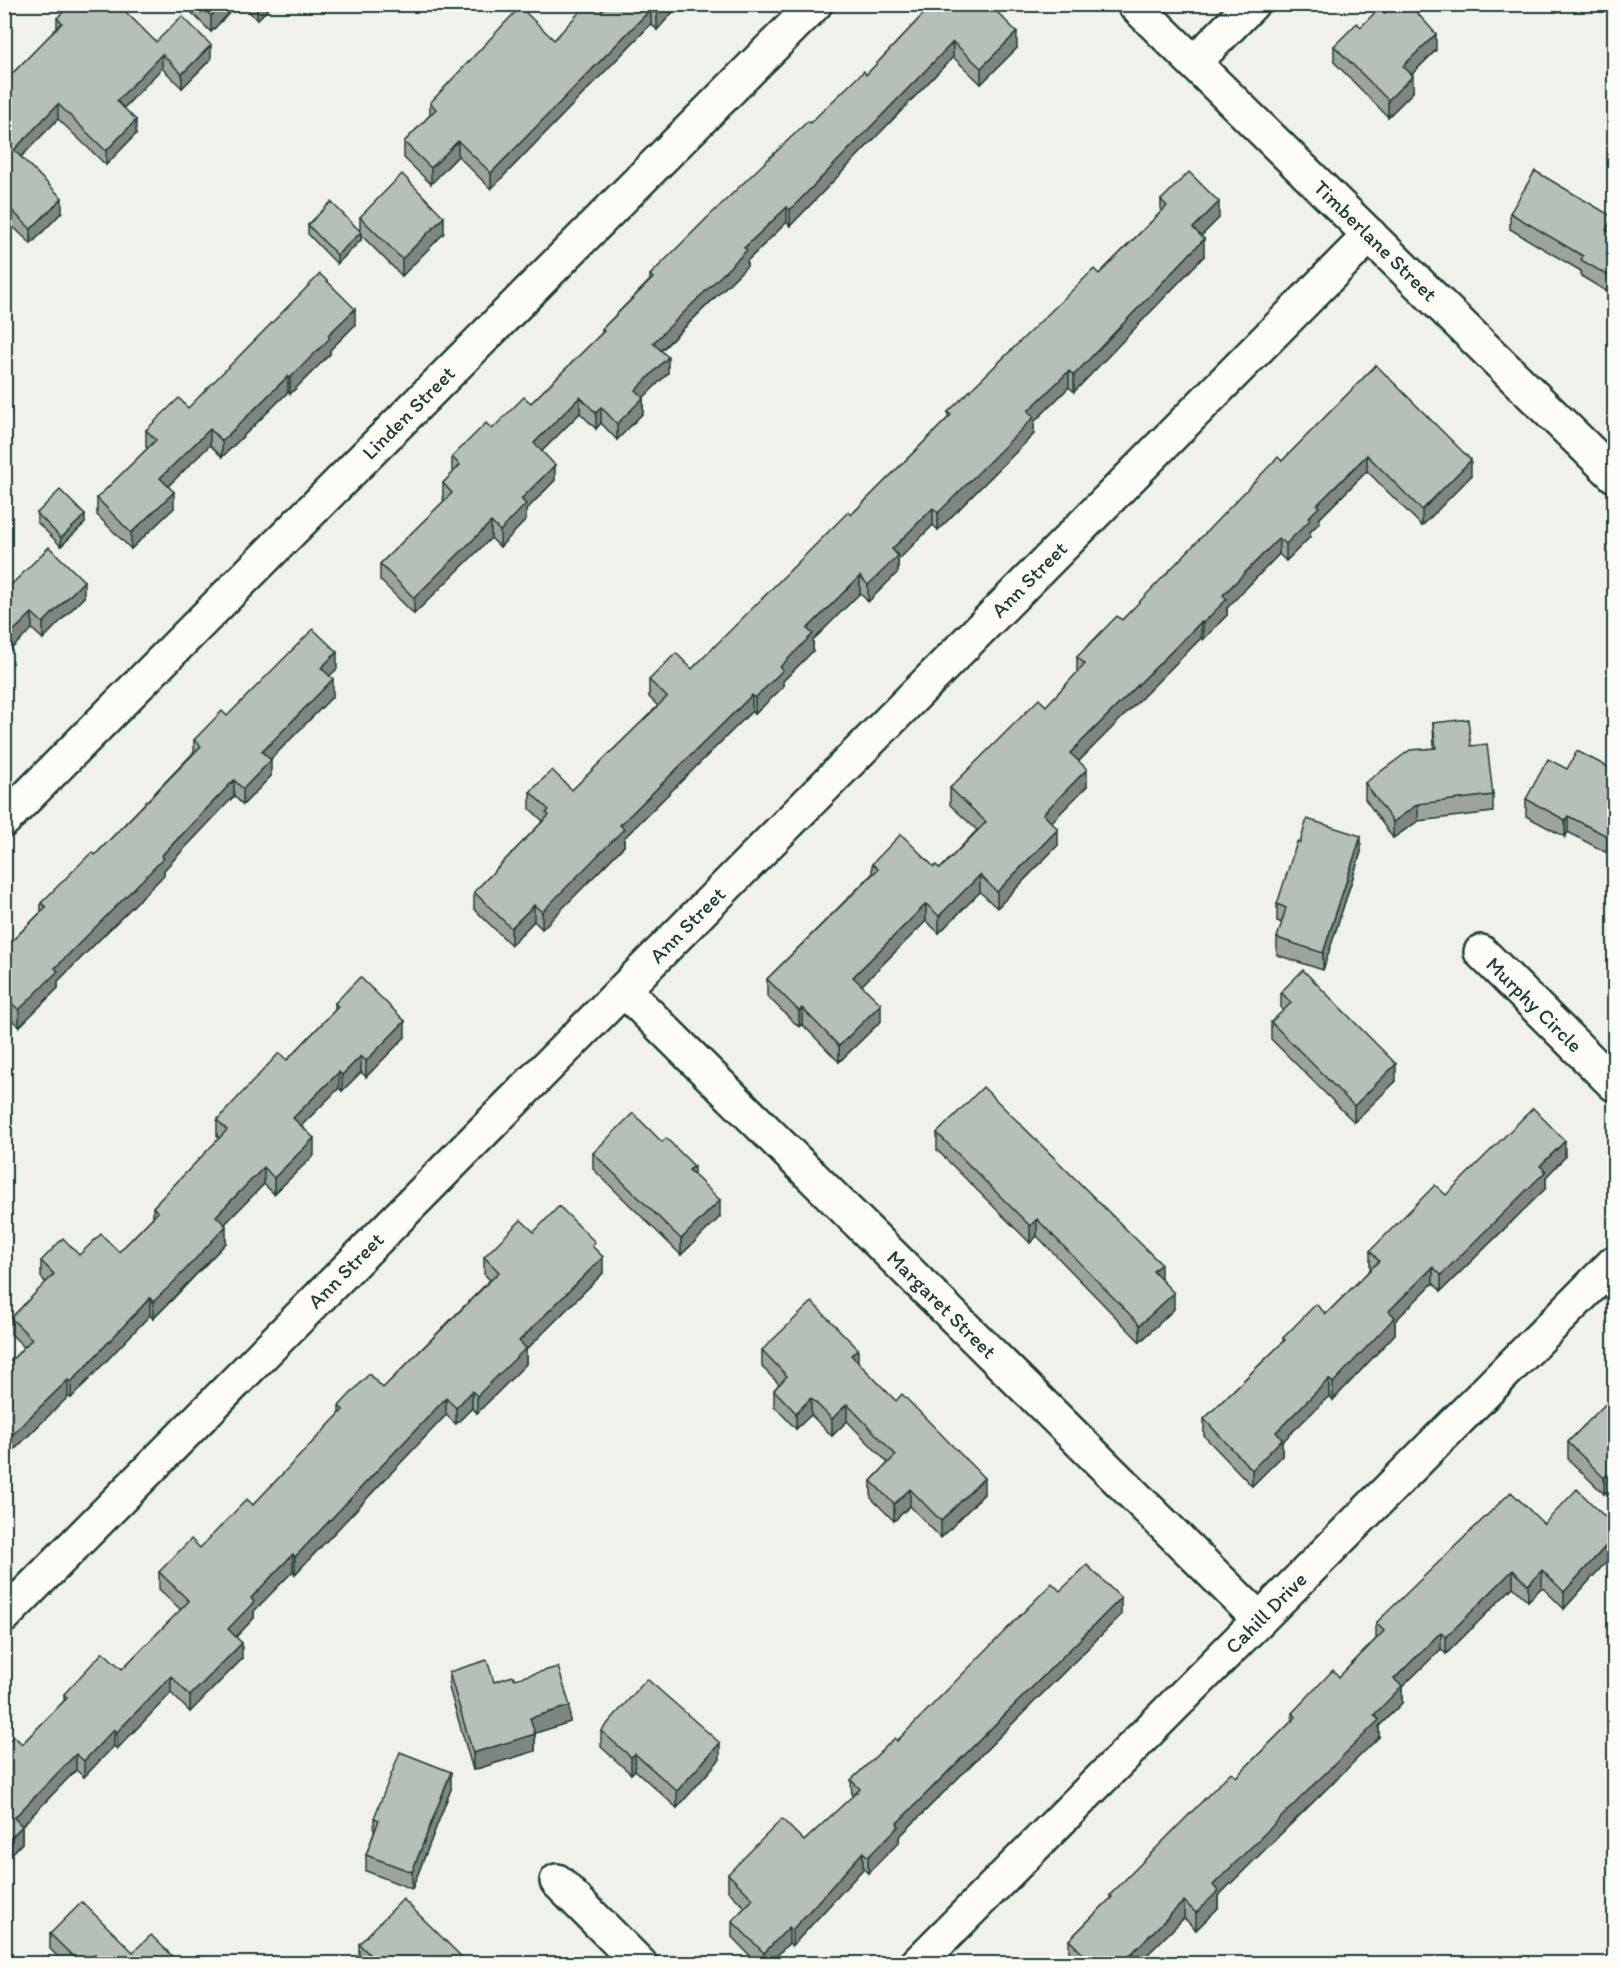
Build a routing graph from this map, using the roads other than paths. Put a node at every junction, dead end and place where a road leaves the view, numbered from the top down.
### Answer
1 (815, 4) edge
2 (1134, 4) edge
3 (1252, 4) edge
4 (1195, 62) junction
5 (1370, 235) junction
6 (1613, 470) edge
7 (4, 820) edge
8 (1481, 952) dead end
9 (624, 990) junction
10 (1614, 1084) edge
11 (1614, 1263) edge
12 (4, 1616) edge
13 (1259, 1619) junction
14 (557, 1881) dead end
15 (640, 1964) edge
16 (917, 1964) edge

1 - 7 street, Linden Street
2 - 4 street, Timberlane Street
3 - 4 street
4 - 5 street, Timberlane Street
5 - 6 street, Timberlane Street
5 - 9 street, Ann Street
8 - 10 street, Murphy Circle
9 - 12 street, Ann Street
9 - 13 street, Margaret Street
11 - 13 street, Cahill Drive
13 - 16 street, Cahill Drive
14 - 15 street

